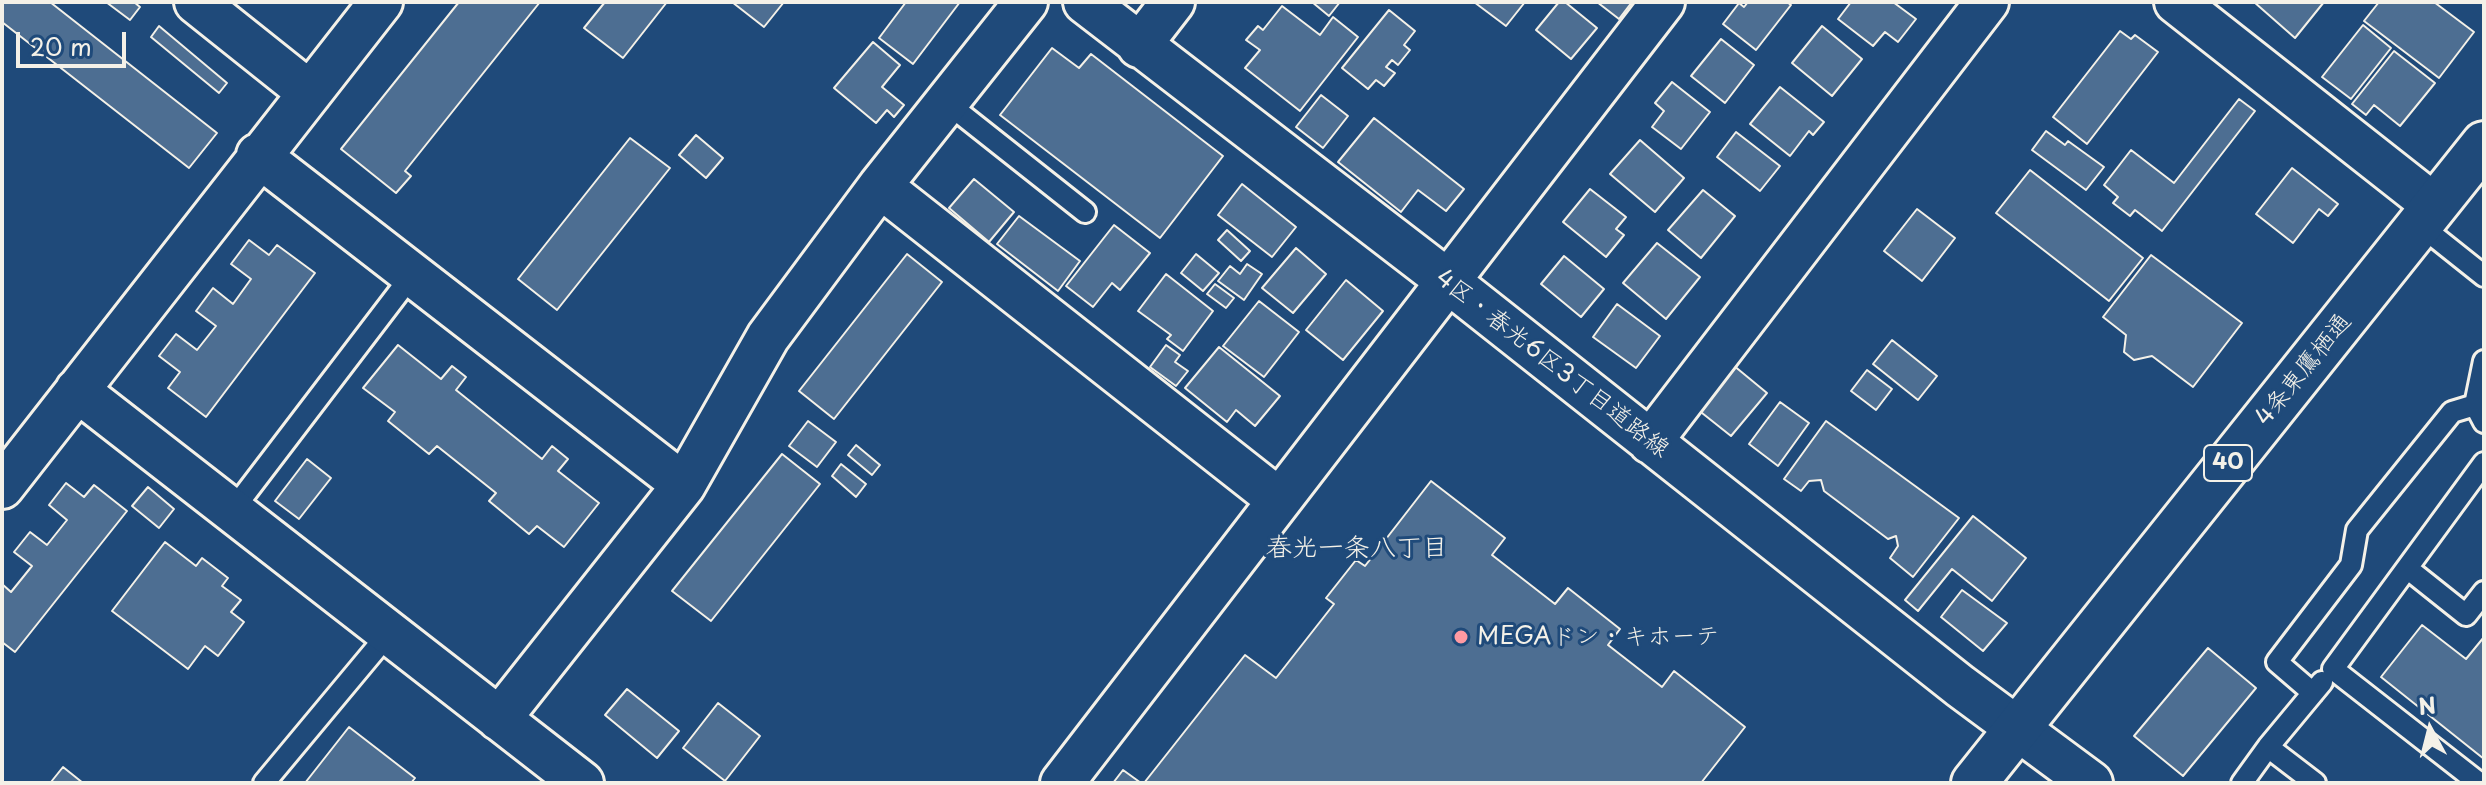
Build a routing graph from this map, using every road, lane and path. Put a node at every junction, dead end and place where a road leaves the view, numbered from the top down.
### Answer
1 (196, 2) edge
2 (381, 2) edge
3 (1026, 2) edge
4 (1085, 2) edge
5 (1173, 2) edge
6 (1663, 2) edge
7 (1987, 2) edge
8 (2176, 2) edge
9 (1139, 46) junction
10 (310, 93) junction
11 (946, 102) junction
12 (2484, 144) edge
13 (258, 155) junction
14 (880, 186) junction
15 (1085, 212) dead end
16 (2428, 215) junction
17 (412, 275) junction
18 (2484, 276) edge
19 (1449, 282) junction
20 (2484, 361) edge
21 (77, 390) junction
22 (2480, 413) edge
23 (1650, 442) junction
24 (2484, 463) edge
25 (684, 485) junction
26 (2, 487) edge
27 (1279, 500) junction
28 (232, 511) junction
29 (2407, 568) junction
30 (2484, 592) edge
31 (389, 633) junction
32 (2333, 669) junction
33 (2313, 693) junction
34 (499, 719) junction
35 (2017, 728) junction
36 (2268, 747) junction
37 (264, 783) edge
38 (582, 783) edge
39 (1062, 783) edge
40 (1974, 783) edge
41 (2091, 783) edge
42 (2242, 783) edge
43 (2315, 783) edge
44 (2479, 783) edge

1 - 10 street
2 - 10 street
3 - 11 street
4 - 9 street, 4区・春光6区3丁目道路線
5 - 9 street
6 - 19 street
7 - 23 street
8 - 16 street
9 - 19 street, 4区・春光6区3丁目道路線
10 - 13 street
11 - 14 street
11 - 15 lane
12 - 16 highway, 4条東鷹栖通 / 40
13 - 17 street
13 - 21 street
14 - 25 street
14 - 27 street
16 - 18 lane
16 - 35 highway, 4条東鷹栖通 / 40
17 - 25 street
17 - 28 lane
19 - 23 street, 4区・春光6区3丁目道路線
19 - 27 street
20 - 22 lane
21 - 26 street
21 - 28 street
22 - 33 lane
23 - 35 street, 4区・春光6区3丁目道路線
24 - 29 lane
25 - 34 street
27 - 39 street
28 - 31 street
29 - 30 lane
29 - 32 lane
31 - 34 street
31 - 37 lane
32 - 33 lane
32 - 44 lane
33 - 36 lane
34 - 38 street
35 - 40 highway, 4条東鷹栖通 / 40
35 - 41 street, 4区・春光6区3丁目道路線
36 - 42 lane
36 - 43 lane

